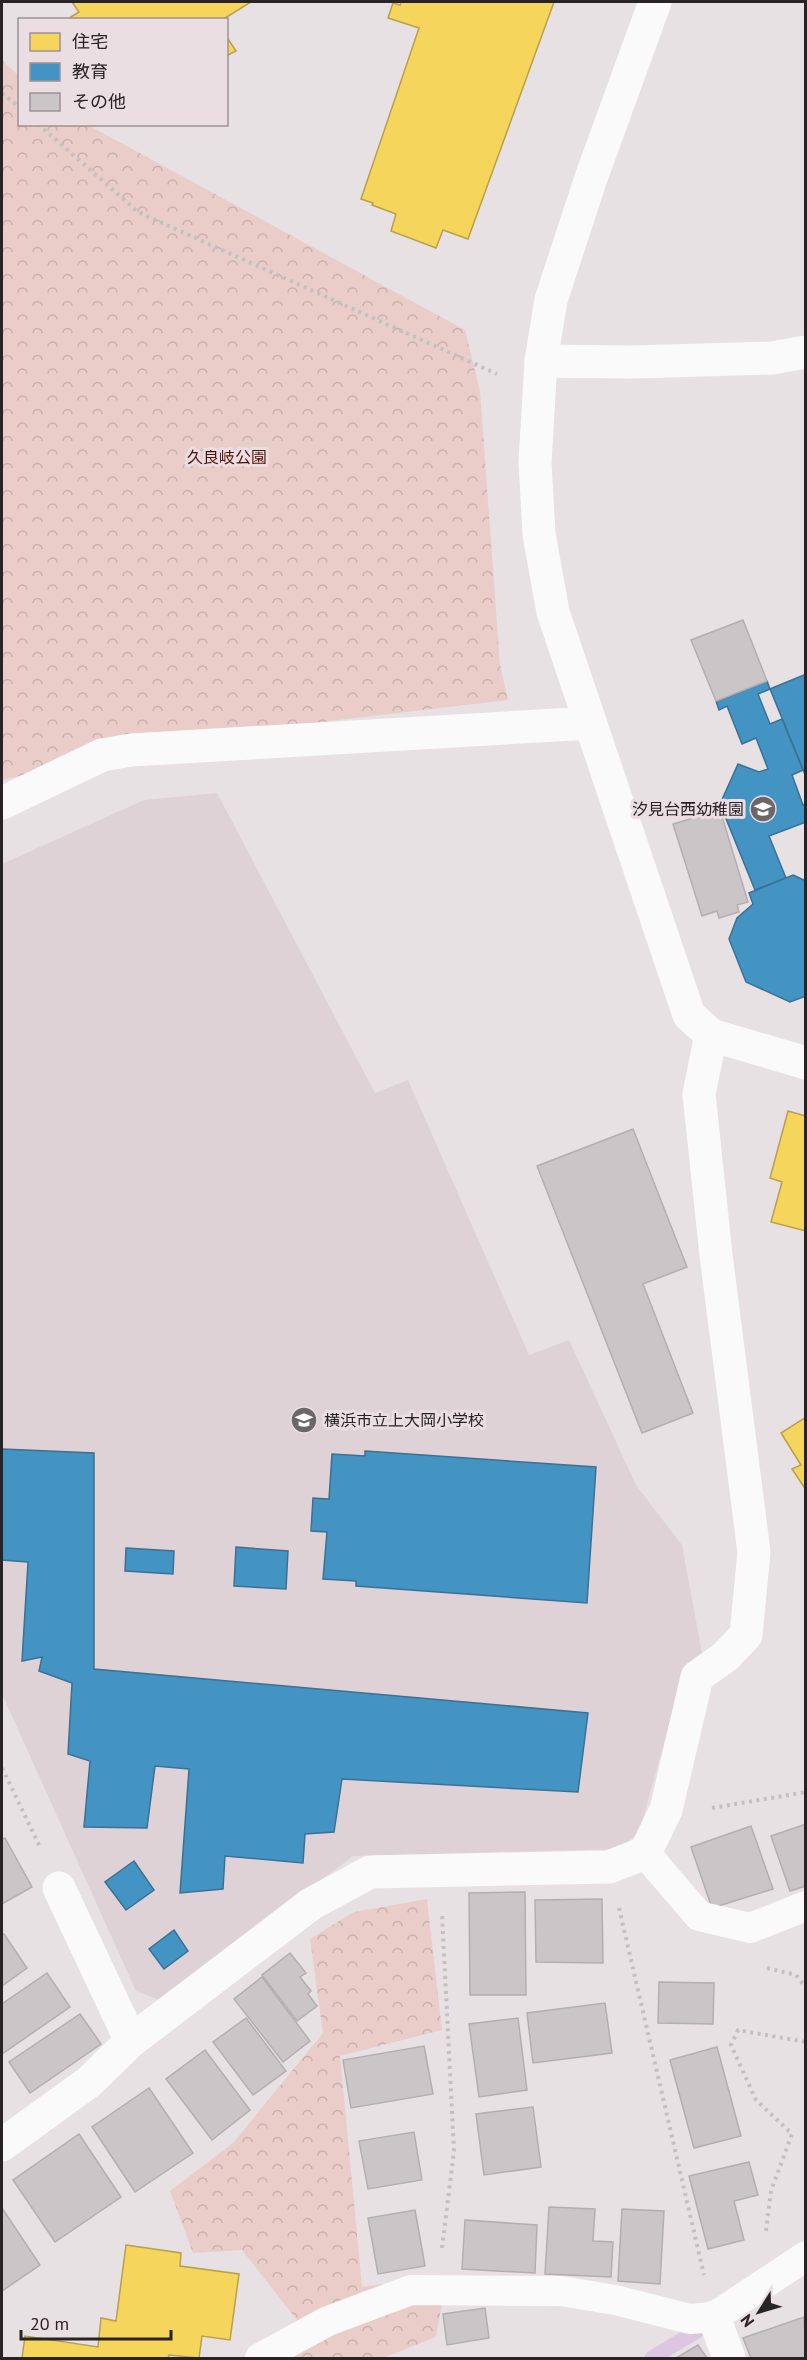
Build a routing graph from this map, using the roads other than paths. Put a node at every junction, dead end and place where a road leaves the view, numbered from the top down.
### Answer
1 (655, 2) edge
2 (806, 352) edge
3 (541, 362) junction
4 (590, 723) junction
5 (2, 803) edge
6 (711, 1035) junction
7 (806, 1063) edge
8 (645, 1853) junction
9 (59, 1888) road end
10 (806, 1906) edge
11 (131, 2041) junction
12 (2, 2145) edge
13 (806, 2256) edge
14 (714, 2317) junction
15 (260, 2358) edge
16 (729, 2358) edge

1 - 3 street
2 - 3 street
3 - 4 street
4 - 5 street
4 - 6 street
6 - 7 street
6 - 8 street
8 - 10 lane
8 - 11 street
9 - 11 street
11 - 12 street
13 - 14 lane
14 - 15 lane
14 - 16 street

